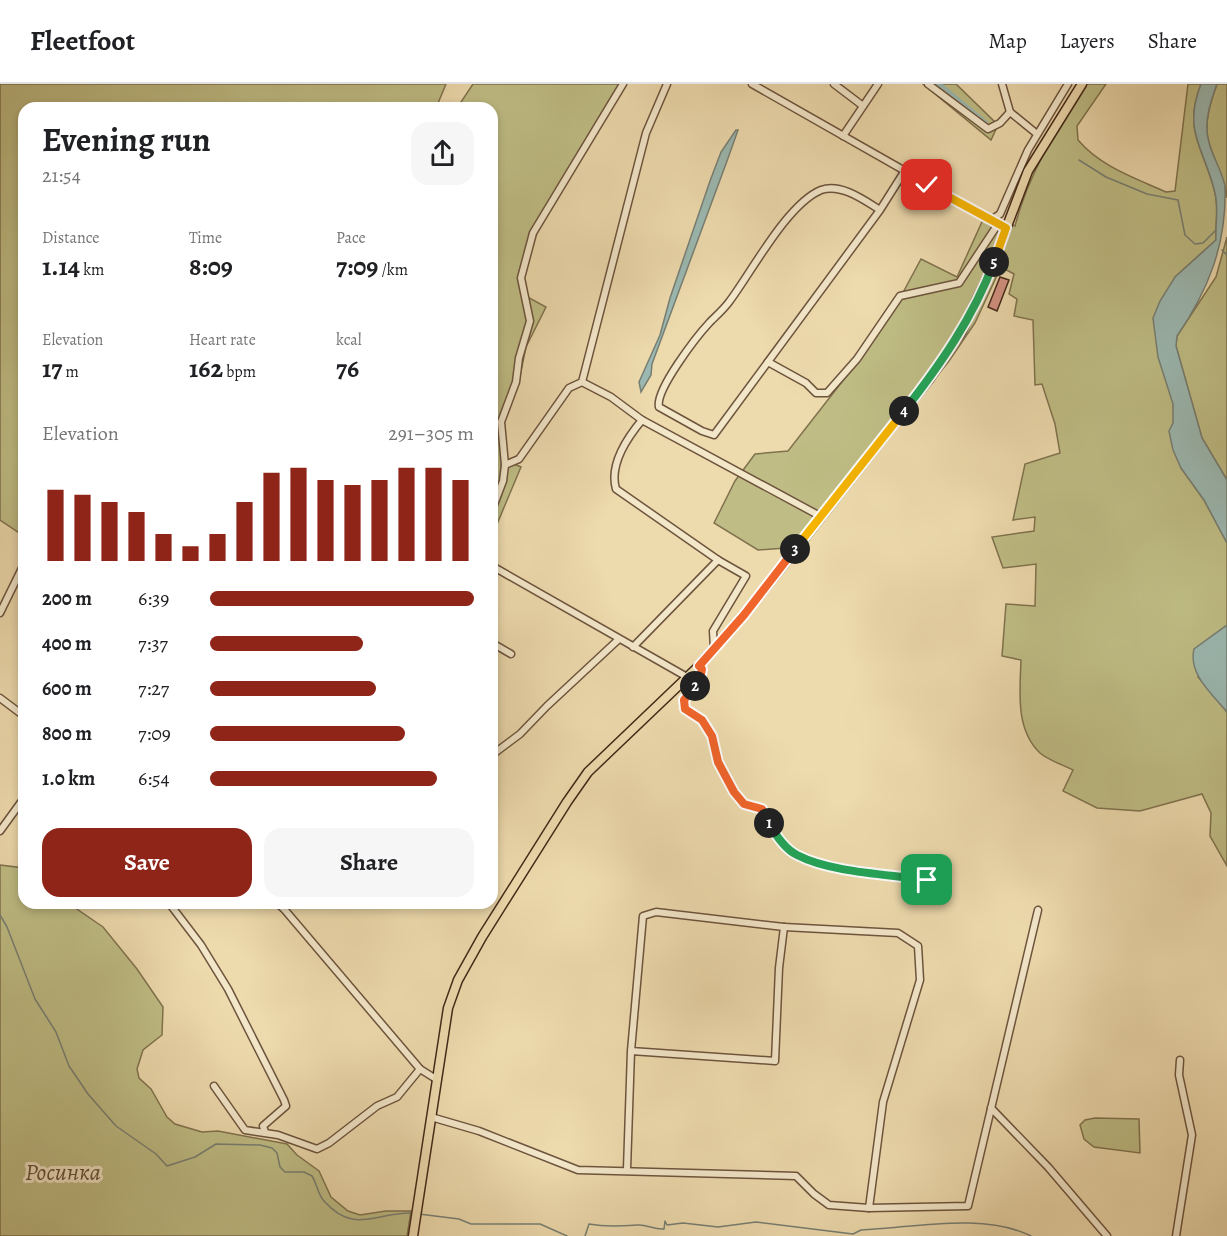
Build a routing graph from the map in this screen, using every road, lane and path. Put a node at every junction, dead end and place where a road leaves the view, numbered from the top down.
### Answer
1 (623, 84) edge
2 (667, 84) edge
3 (752, 84) edge
4 (834, 84) edge
5 (878, 84) edge
6 (928, 84) edge
7 (1002, 84) edge
8 (1068, 84) edge
9 (1082, 84) edge
10 (761, 86) edge
11 (863, 106) junction
12 (1010, 112) junction
13 (1037, 134) junction
14 (843, 136) junction
15 (904, 172) junction
16 (880, 210) junction
17 (990, 221) junction
18 (1002, 226) junction
19 (768, 362) junction
20 (582, 382) junction
21 (642, 420) junction
22 (505, 465) junction
23 (498, 494) edge
24 (820, 516) junction
25 (718, 560) junction
26 (498, 569) edge
27 (18, 576) edge
28 (0, 613) edge
29 (619, 639) junction
30 (498, 646) edge
31 (633, 647) junction
32 (714, 648) junction
33 (511, 654) dead end
34 (699, 666) junction
35 (687, 677) junction
36 (0, 698) edge
37 (18, 712) edge
38 (498, 751) edge
39 (18, 806) edge
40 (0, 831) edge
41 (927, 880) dead end
42 (174, 909) edge
43 (284, 909) edge
44 (1038, 910) dead end
45 (784, 927) junction
46 (631, 1051) junction
47 (1180, 1060) dead end
48 (420, 1069) junction
49 (436, 1079) junction
50 (214, 1086) dead end
51 (991, 1108) junction
52 (431, 1117) junction
53 (265, 1132) junction
54 (627, 1169) junction
55 (869, 1208) junction
56 (413, 1236) edge
57 (1107, 1236) edge
58 (1176, 1236) edge

1 - 22 street
2 - 20 street
3 - 10 street
4 - 11 street
5 - 11 street
6 - 12 street
7 - 12 street
8 - 13 street
9 - 18 main road
10 - 14 street
11 - 14 street
12 - 13 street
13 - 17 street
14 - 15 street
15 - 16 street
15 - 17 street
16 - 19 street
16 - 19 street
17 - 18 street
18 - 19 street
18 - 24 main road
20 - 21 street
20 - 22 street
21 - 24 street
21 - 25 street
22 - 23 street
24 - 32 main road
25 - 31 street
25 - 32 street
26 - 29 street
27 - 28 street
29 - 31 street
29 - 38 street
30 - 33 street
31 - 35 street
32 - 34 main road
34 - 35 main road
34 - 41 street
35 - 49 main road
36 - 37 street
39 - 40 street
42 - 53 street
43 - 48 street
44 - 51 street
45 - 46 street
45 - 46 street
45 - 55 street
46 - 54 street
47 - 58 street
48 - 49 street
48 - 53 street
49 - 52 main road
50 - 53 street
51 - 55 street
51 - 57 street
52 - 54 street
52 - 56 main road
54 - 55 street

